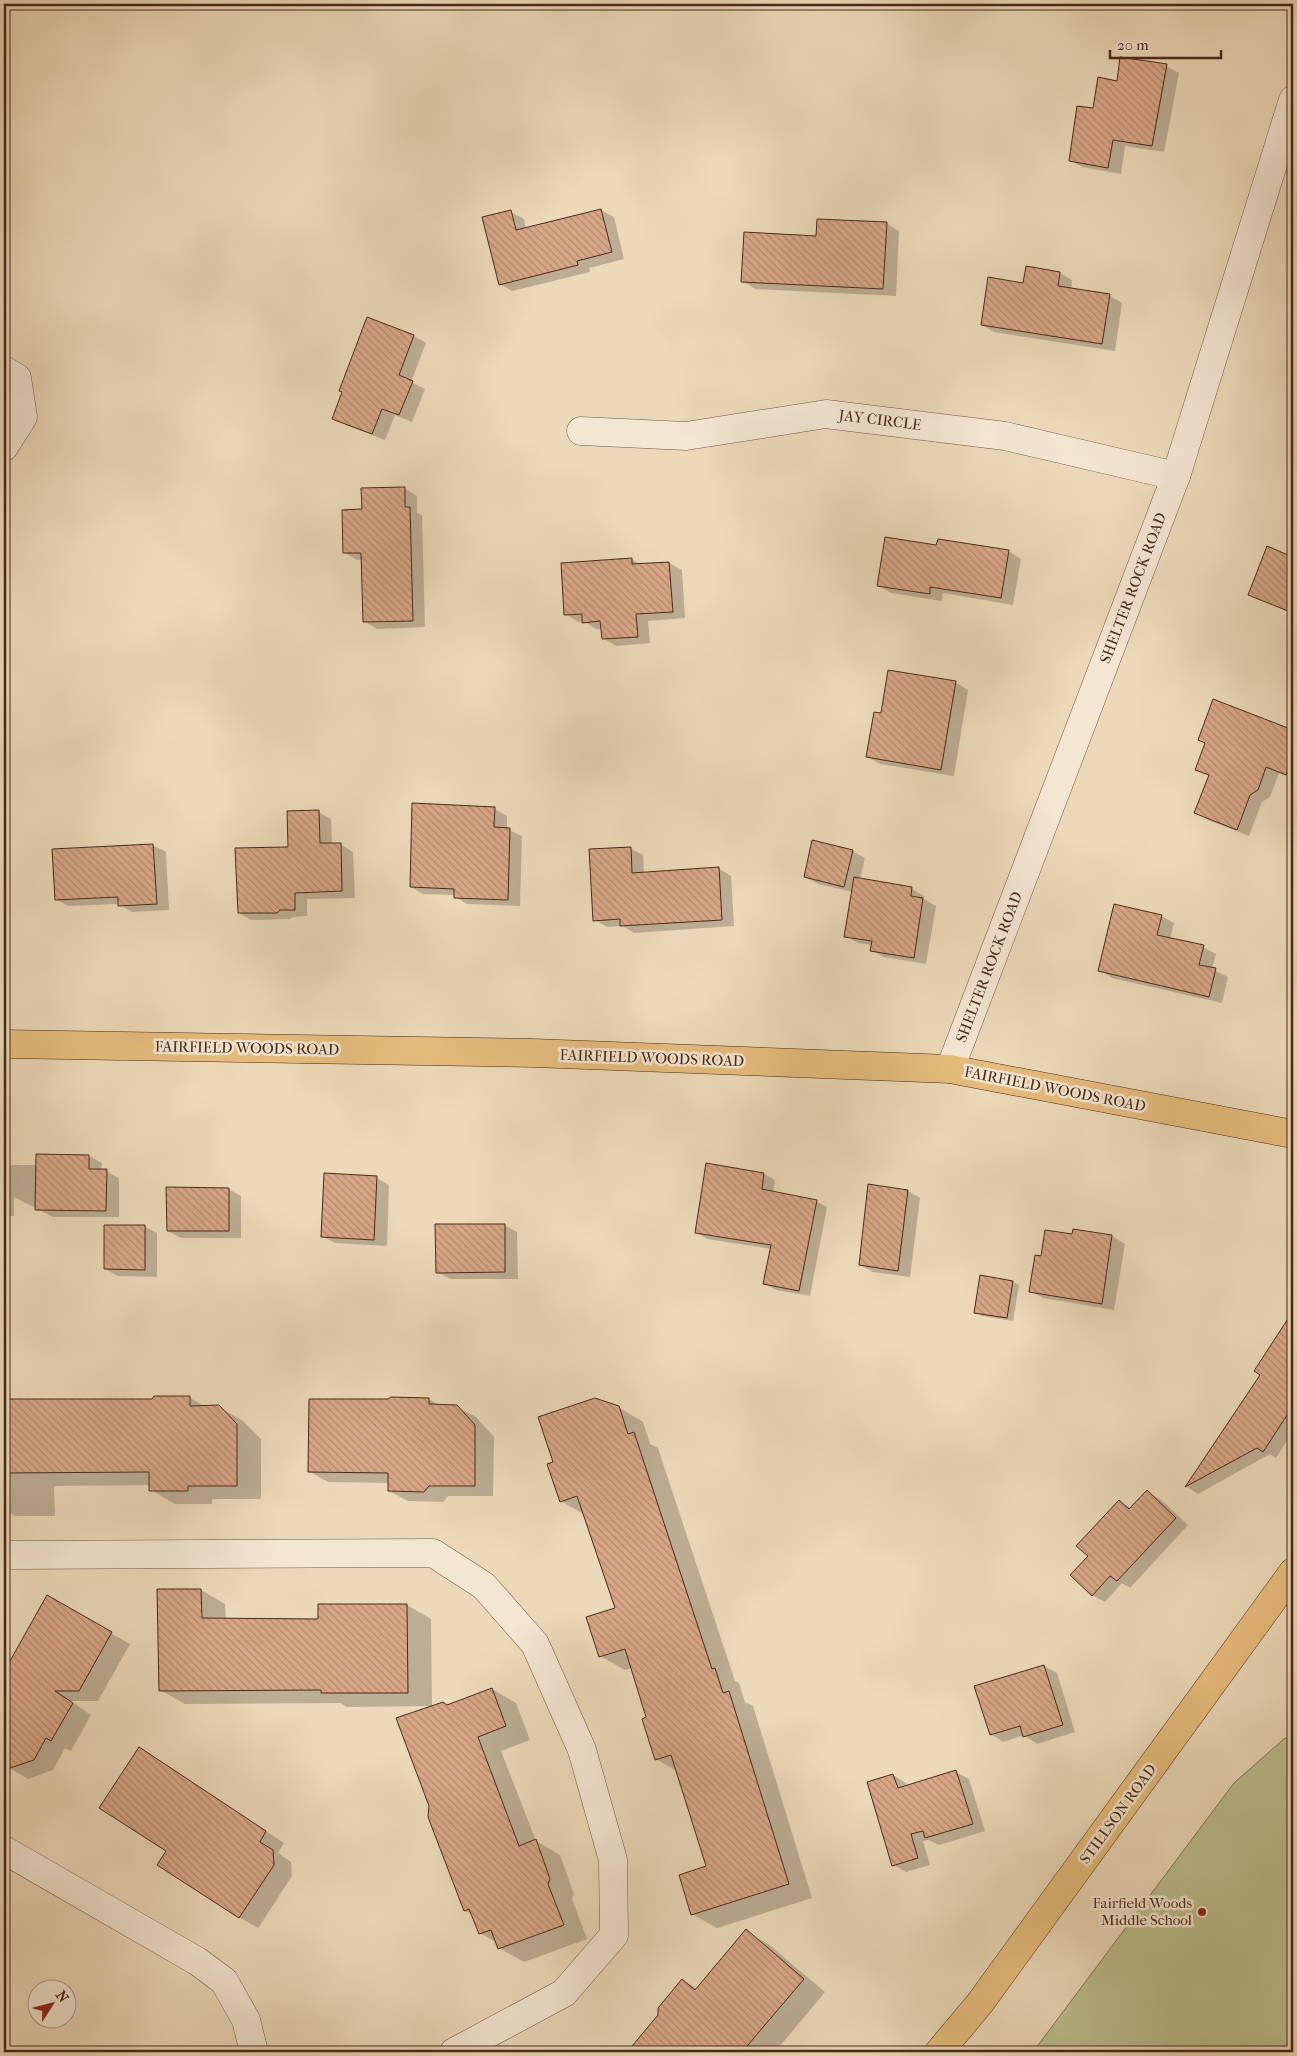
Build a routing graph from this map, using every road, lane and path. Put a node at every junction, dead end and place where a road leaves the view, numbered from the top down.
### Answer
1 (1293, 100) edge
2 (4, 370) edge
3 (580, 431) dead end
4 (4, 447) edge
5 (1176, 476) junction
6 (4, 1044) edge
7 (950, 1069) junction
8 (1293, 1134) edge
9 (4, 1554) edge
10 (1293, 1572) edge
11 (4, 1850) edge
12 (254, 2052) edge
13 (454, 2052) edge
14 (939, 2052) edge

1 - 5 street, SHELTER ROCK ROAD
2 - 4 street
3 - 5 street, JAY CIRCLE
5 - 7 street, SHELTER ROCK ROAD
6 - 7 main road, FAIRFIELD WOODS ROAD
7 - 8 main road, FAIRFIELD WOODS ROAD
9 - 13 street
10 - 14 main road, STILLSON ROAD
11 - 12 street

